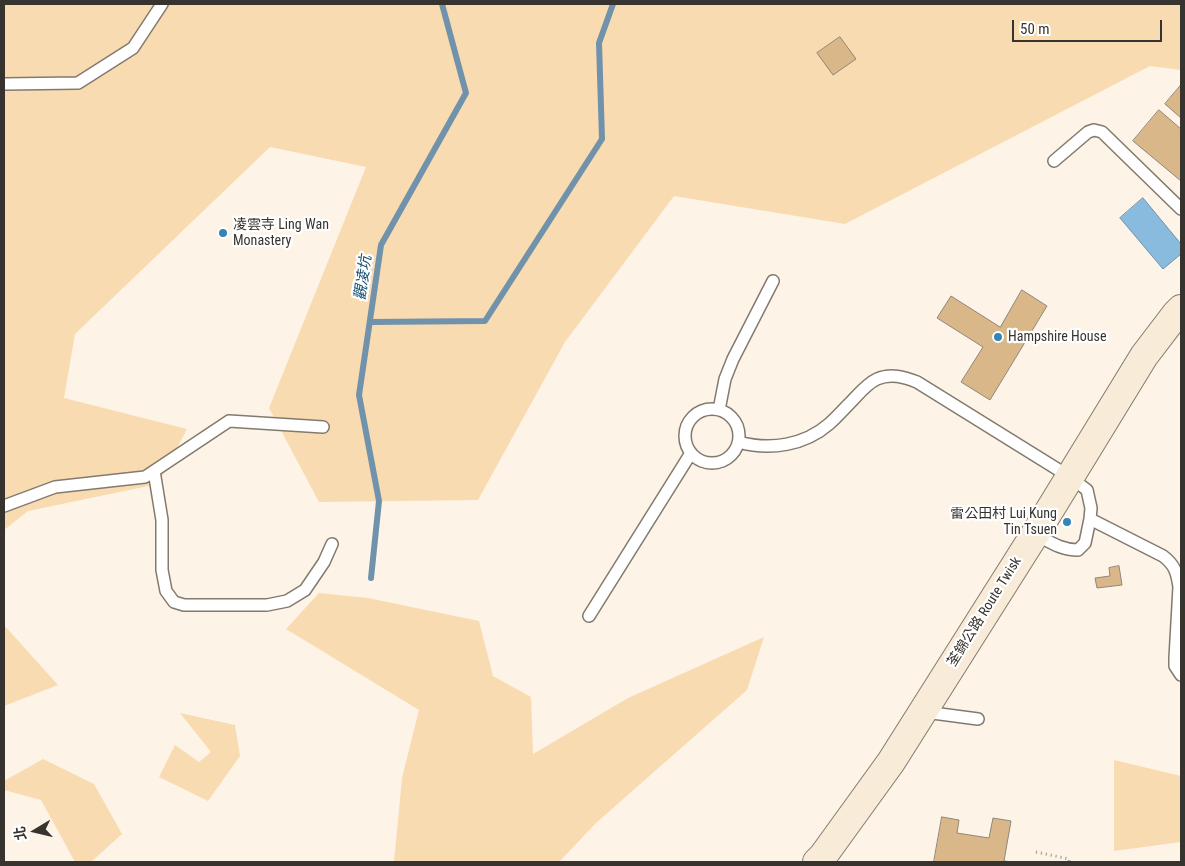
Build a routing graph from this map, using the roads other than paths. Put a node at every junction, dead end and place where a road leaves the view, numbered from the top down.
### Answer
1 (162, 4) edge
2 (4, 84) edge
3 (1054, 160) dead end
4 (1181, 209) edge
5 (773, 281) dead end
6 (1181, 309) edge
7 (719, 410) junction
8 (323, 427) dead end
9 (739, 442) junction
10 (691, 453) junction
11 (154, 471) junction
12 (1070, 477) junction
13 (4, 506) edge
14 (1090, 519) junction
15 (1035, 534) junction
16 (332, 544) dead end
17 (589, 616) dead end
18 (1181, 675) edge
19 (923, 711) junction
20 (978, 718) dead end
21 (817, 862) edge

1 - 2 lane
3 - 4 lane
5 - 7 lane
6 - 12 main road, 荃錦公路 Route Twisk
7 - 9 lane
7 - 10 lane
8 - 11 lane
9 - 10 lane
9 - 12 lane
10 - 17 lane
11 - 13 lane
11 - 16 lane
12 - 14 lane
12 - 15 main road, 荃錦公路 Route Twisk
14 - 15 lane
14 - 18 lane
15 - 19 main road, 荃錦公路 Route Twisk
19 - 20 lane
19 - 21 main road, 荃錦公路 Route Twisk

